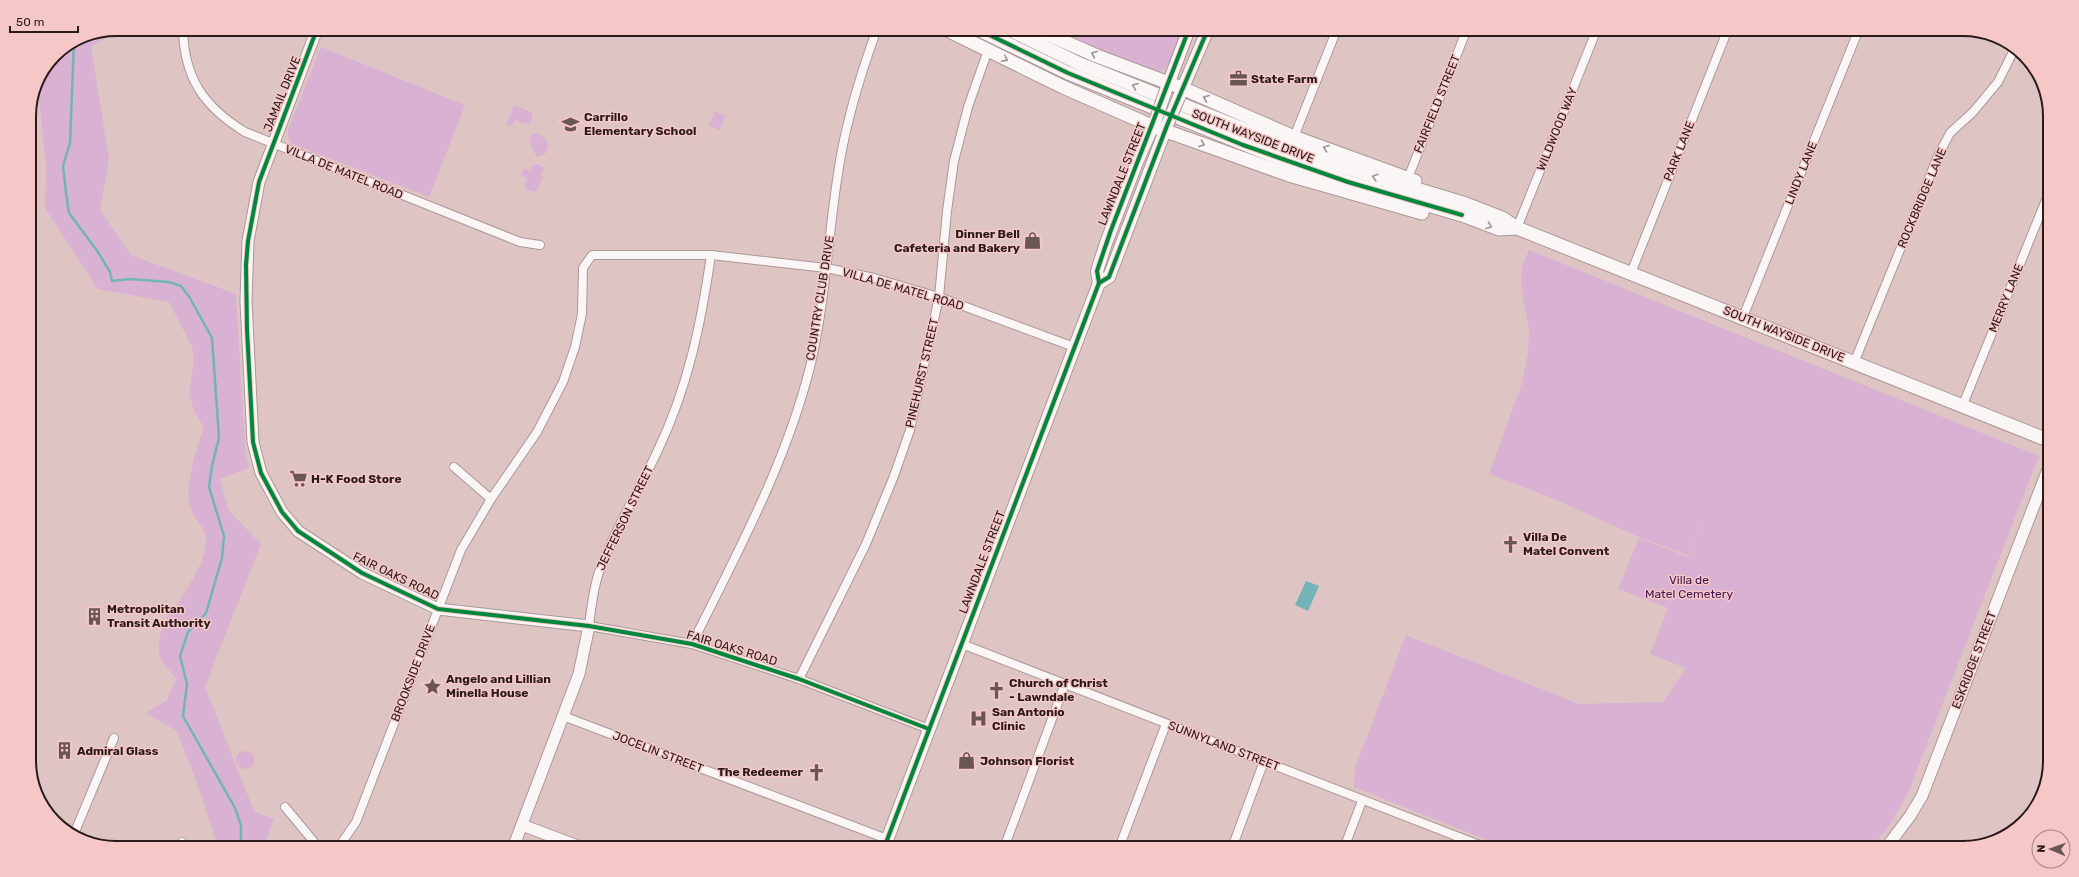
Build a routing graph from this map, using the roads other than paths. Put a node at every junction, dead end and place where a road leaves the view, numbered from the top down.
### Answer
1 (182, 36) edge
2 (315, 36) edge
3 (874, 36) edge
4 (959, 36) edge
5 (991, 36) edge
6 (1022, 36) edge
7 (1052, 36) edge
8 (1186, 36) edge
9 (1205, 36) edge
10 (1334, 36) edge
11 (1464, 36) edge
12 (1594, 36) edge
13 (1725, 36) edge
14 (1856, 36) edge
15 (988, 50) junction
16 (2012, 53) edge
17 (1168, 87) junction
18 (1181, 92) junction
19 (1154, 122) junction
20 (1166, 127) junction
21 (1294, 137) junction
22 (273, 144) junction
23 (1408, 178) junction
24 (2043, 207) edge
25 (1464, 210) junction
26 (1517, 228) junction
27 (1106, 242) junction
28 (540, 245) dead end
29 (1120, 249) junction
30 (711, 255) junction
31 (586, 262) joint
32 (826, 268) junction
33 (1630, 273) junction
34 (1099, 283) junction
35 (939, 297) junction
36 (1742, 317) junction
37 (1074, 347) junction
38 (1854, 363) junction
39 (1962, 407) junction
40 (2043, 438) edge
41 (454, 467) dead end
42 (2043, 482) edge
43 (491, 500) junction
44 (438, 609) junction
45 (589, 626) junction
46 (692, 644) junction
47 (962, 644) junction
48 (799, 679) junction
49 (1065, 684) junction
50 (564, 716) junction
51 (1166, 724) junction
52 (929, 729) junction
53 (114, 738) dead end
54 (1264, 761) junction
55 (1362, 801) junction
56 (285, 807) dead end
57 (522, 825) junction
58 (76, 830) edge
59 (1460, 837) junction
60 (313, 841) edge
61 (343, 841) edge
62 (516, 841) edge
63 (564, 841) edge
64 (877, 841) edge
65 (886, 841) edge
66 (1007, 841) edge
67 (1122, 841) edge
68 (1235, 841) edge
69 (1347, 841) edge
70 (1458, 841) edge
71 (1470, 841) edge
72 (1891, 841) edge

1 - 22 street, VILLA DE MATEL ROAD
2 - 22 street, JAMAIL DRIVE
3 - 32 street, COUNTRY CLUB DRIVE
4 - 15 main road
5 - 25 main road, SOUTH WAYSIDE DRIVE
25 -> 6 main road, SOUTH WAYSIDE DRIVE
17 -> 7 main road
8 - 17 main road, LAWNDALE STREET
9 - 18 main road, LAWNDALE STREET
10 - 21 street
11 - 23 street, FAIRFIELD STREET
12 - 26 street, WILDWOOD WAY
13 - 33 street, PARK LANE
14 - 36 street, LINDY LANE
15 -> 19 main road
15 - 35 street, PINEHURST STREET
16 - 38 street, ROCKBRIDGE LANE
17 - 18 main road
17 - 19 main road, LAWNDALE STREET, bridge
18 - 20 main road, LAWNDALE STREET, bridge
21 -> 18 main road
19 - 20 main road
19 - 27 main road, LAWNDALE STREET
20 -> 25 main road
20 - 29 main road, LAWNDALE STREET
23 -> 21 main road
22 - 28 street, VILLA DE MATEL ROAD
22 - 44 street, FAIR OAKS ROAD
23 - 25 main road
24 - 39 street, MERRY LANE
25 - 26 main road, SOUTH WAYSIDE DRIVE
26 - 33 main road, SOUTH WAYSIDE DRIVE
27 - 29 main road
27 - 34 main road, LAWNDALE STREET
29 - 34 main road, LAWNDALE STREET
30 - 31 street, VILLA DE MATEL ROAD
30 - 32 street, VILLA DE MATEL ROAD
30 - 45 street, JEFFERSON STREET
31 - 43 street, BROOKSIDE DRIVE
32 - 35 street, VILLA DE MATEL ROAD
32 - 46 street, COUNTRY CLUB DRIVE
33 - 36 main road, SOUTH WAYSIDE DRIVE
34 - 37 main road, LAWNDALE STREET
35 - 37 street, VILLA DE MATEL ROAD
35 - 48 street, PINEHURST STREET
36 - 38 main road, SOUTH WAYSIDE DRIVE
37 - 47 main road, LAWNDALE STREET
38 - 39 main road, SOUTH WAYSIDE DRIVE
39 - 40 main road, SOUTH WAYSIDE DRIVE
41 - 43 street
42 - 72 street, ESKRIDGE STREET
43 - 44 street, BROOKSIDE DRIVE
44 - 45 street, FAIR OAKS ROAD
44 - 61 street, BROOKSIDE DRIVE
45 - 46 street, FAIR OAKS ROAD
45 - 50 street, JEFFERSON STREET
46 - 48 street, FAIR OAKS ROAD
47 - 49 street, SUNNYLAND STREET
47 - 52 main road, LAWNDALE STREET
48 - 52 street, FAIR OAKS ROAD
49 - 51 street, SUNNYLAND STREET
49 - 66 street
50 - 57 street, JEFFERSON STREET
50 - 64 street, JOCELIN STREET
51 - 54 street, SUNNYLAND STREET
51 - 67 street
52 - 65 main road, LAWNDALE STREET
53 - 58 street
54 - 55 street, SUNNYLAND STREET
54 - 68 street
55 - 59 street, SUNNYLAND STREET
55 - 69 street
56 - 60 street
57 - 62 street, JEFFERSON STREET
57 - 63 street
59 - 70 street
59 - 71 street, SUNNYLAND STREET

